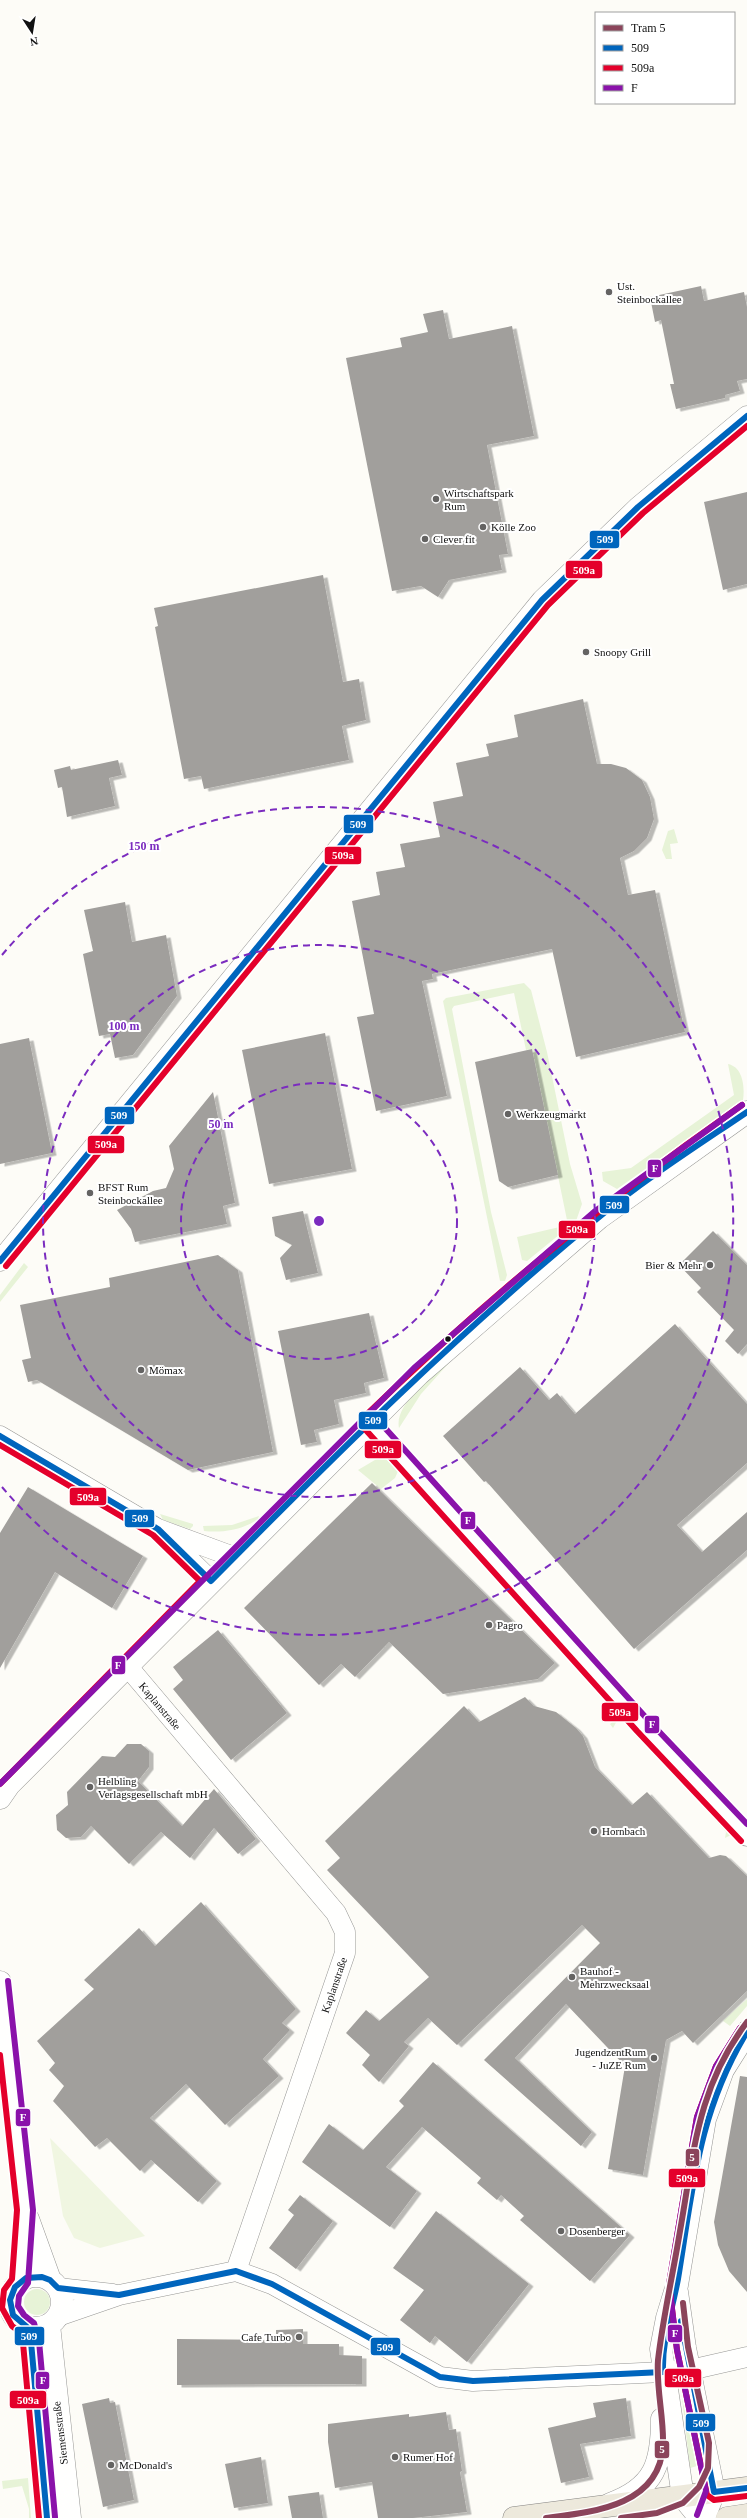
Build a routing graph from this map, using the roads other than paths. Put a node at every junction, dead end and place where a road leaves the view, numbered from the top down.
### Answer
1 (747, 416) edge
2 (747, 1112) edge
3 (0, 1261) edge
4 (370, 1423) junction
5 (0, 1436) edge
6 (158, 1529) junction
7 (234, 1558) junction
8 (211, 1581) junction
9 (128, 1667) junction
10 (0, 1798) edge
11 (747, 1836) edge
12 (0, 1982) edge
13 (747, 2032) edge
14 (25, 2210) junction
15 (236, 2271) junction
16 (20, 2282) junction
17 (54, 2284) junction
18 (677, 2285) junction
19 (119, 2295) junction
20 (54, 2320) junction
21 (28, 2327) junction
22 (747, 2357) edge
23 (690, 2370) junction
24 (663, 2372) junction
25 (747, 2488) edge
26 (714, 2492) junction
27 (683, 2497) junction
28 (607, 2506) junction
29 (747, 2515) edge
30 (47, 2518) edge
31 (70, 2518) edge
32 (514, 2518) edge
33 (700, 2518) edge
34 (704, 2518) edge
35 (727, 2518) edge

1 - 3 street
2 - 4 street
4 - 7 street
4 - 11 street
5 - 6 street
6 - 7 street
6 - 8 street
7 - 8 street
8 - 9 street
9 - 10 street
9 - 15 street, Kaplanstraße
12 - 14 street
13 - 18 street
14 - 16 street
14 - 17 street
15 - 19 street
15 - 24 street
16 - 17 street
16 - 21 street
17 - 19 street
17 - 20 street
18 - 23 street
18 - 24 street
19 - 20 street
20 - 21 street
20 - 31 street, Siemensstraße
21 - 30 street, Siemensstraße
22 - 23 street
23 - 24 street
23 - 26 street
24 - 27 street
24 - 28 street
25 - 26 main road
26 - 27 main road
26 - 34 street
27 - 28 main road
27 - 33 street
28 - 32 main road
29 - 35 main road

